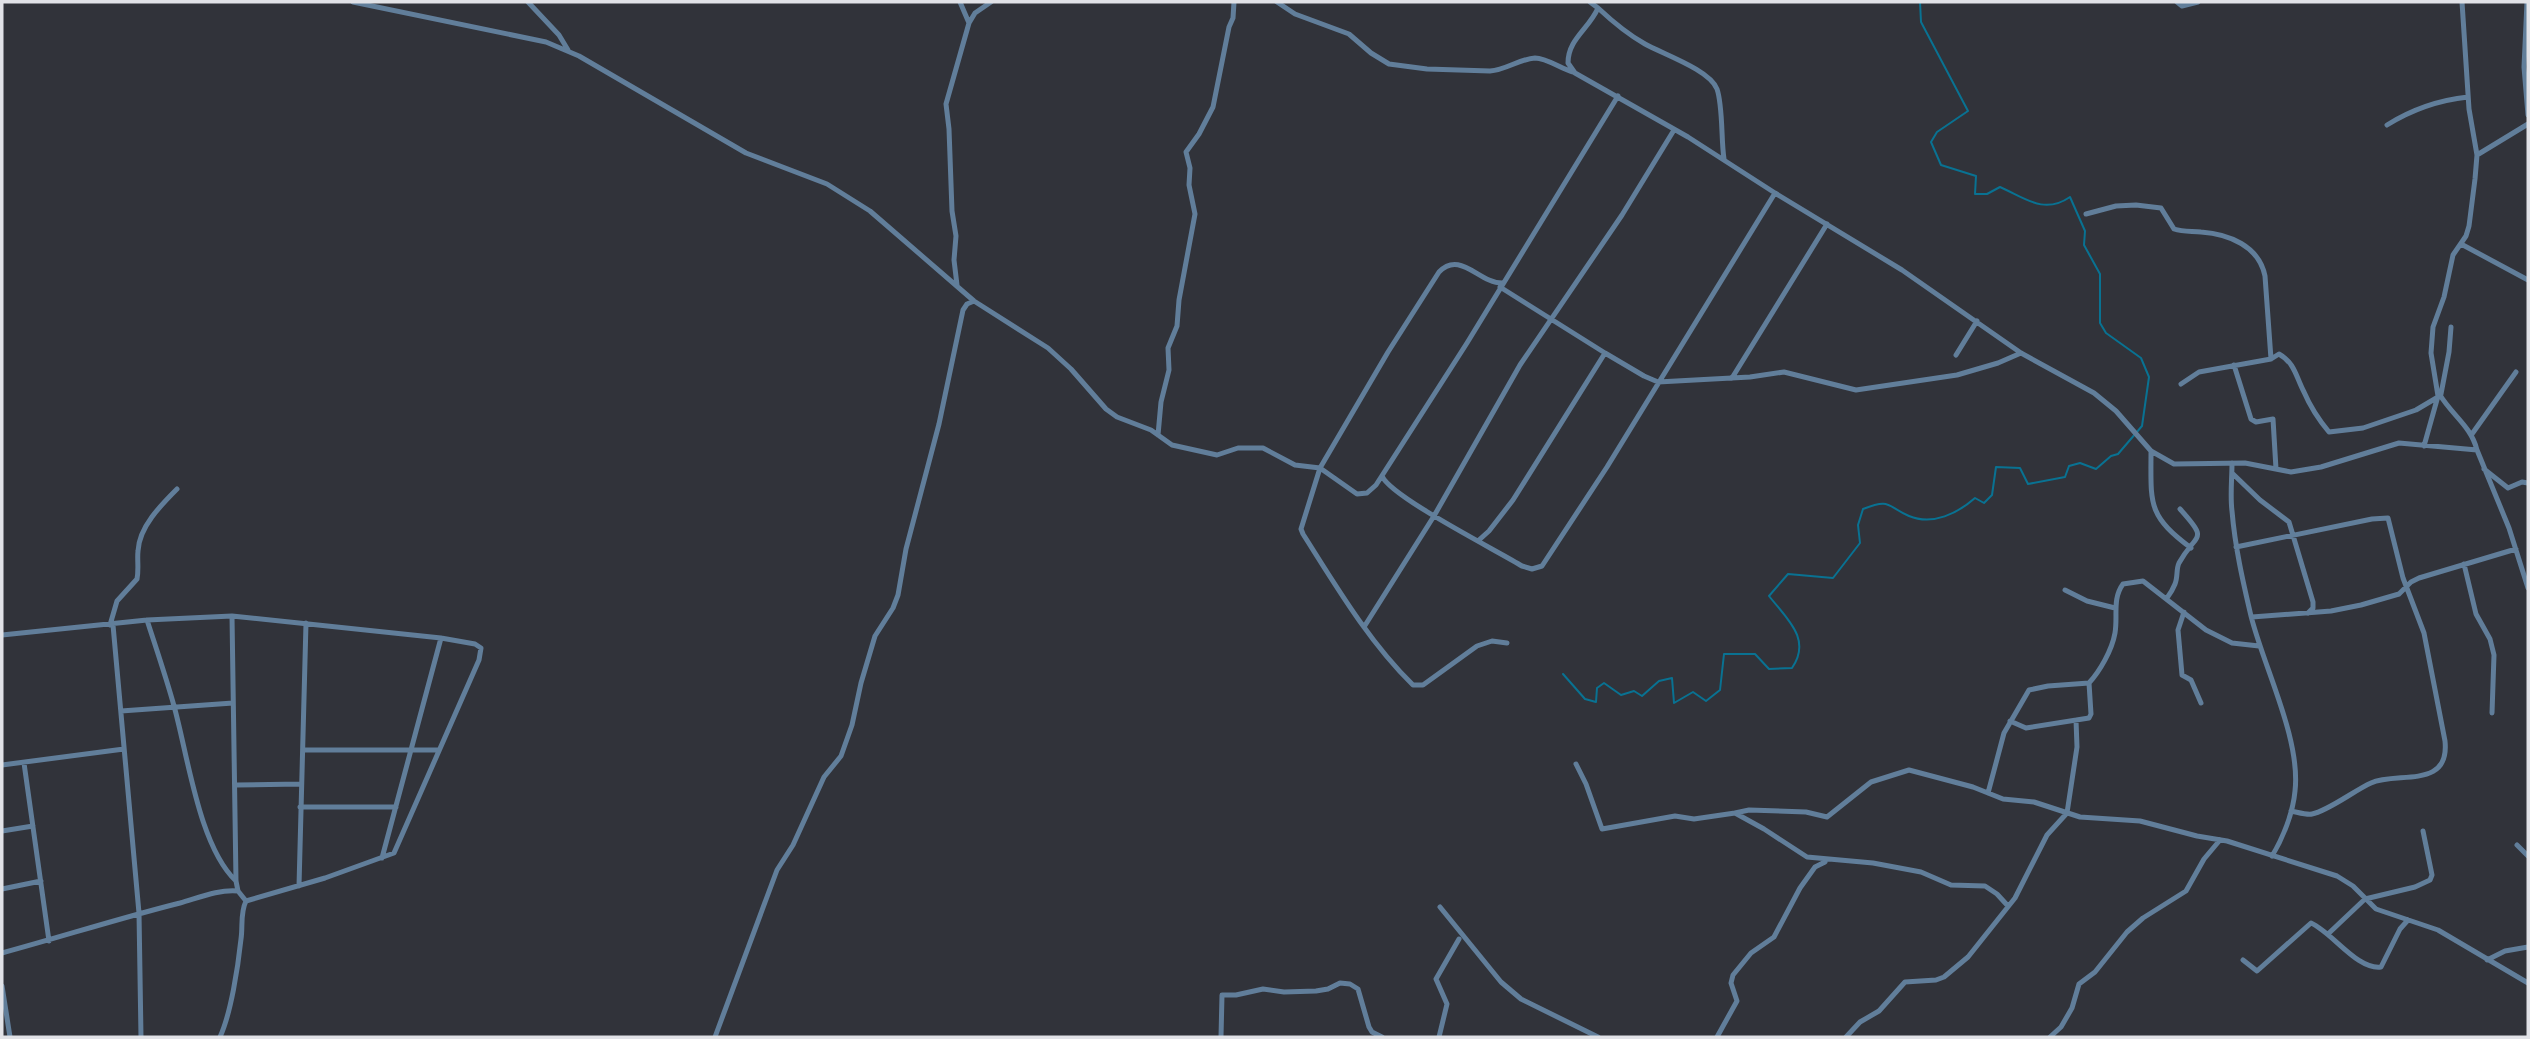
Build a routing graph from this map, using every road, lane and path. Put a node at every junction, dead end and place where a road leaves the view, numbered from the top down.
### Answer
1 (353, 2) edge
2 (528, 2) edge
3 (960, 2) edge
4 (991, 2) edge
5 (1234, 2) edge
6 (1277, 2) edge
7 (1590, 2) edge
8 (2176, 2) edge
9 (2198, 2) edge
10 (2462, 2) edge
11 (2527, 2) edge
12 (1598, 8) junction
13 (964, 11) junction
14 (975, 13) junction
15 (969, 23) junction
16 (569, 52) junction
17 (1575, 73) junction
18 (1618, 96) junction
19 (2468, 97) junction
20 (2528, 115) edge
21 (2528, 124) edge
22 (2387, 125) dead end
23 (1674, 130) junction
24 (2477, 155) junction
25 (1724, 159) junction
26 (1774, 193) junction
27 (2086, 214) dead end
28 (1827, 224) junction
29 (2461, 244) junction
30 (2528, 280) edge
31 (1501, 285) junction
32 (959, 287) junction
33 (974, 301) junction
34 (964, 307) junction
35 (1552, 319) junction
36 (1977, 321) junction
37 (2451, 327) dead end
38 (1605, 353) junction
39 (2021, 354) junction
40 (1956, 355) dead end
41 (2271, 359) junction
42 (2234, 366) junction
43 (2516, 372) dead end
44 (1732, 378) junction
45 (1658, 382) junction
46 (2182, 384) dead end
47 (2439, 396) junction
48 (2472, 434) junction
49 (1158, 435) junction
50 (2424, 446) junction
51 (2477, 450) junction
52 (2151, 451) junction
53 (2232, 463) junction
54 (1320, 468) junction
55 (2276, 469) junction
56 (2484, 469) junction
57 (2232, 473) junction
58 (1382, 476) junction
59 (2528, 483) edge
60 (177, 489) dead end
61 (2180, 509) dead end
62 (1434, 516) junction
63 (2294, 534) junction
64 (1479, 540) junction
65 (2236, 547) junction
66 (2190, 548) junction
67 (2516, 549) junction
68 (2464, 564) junction
69 (2403, 578) junction
70 (2411, 582) junction
71 (2406, 588) junction
72 (2528, 588) edge
73 (2065, 590) dead end
74 (2167, 598) junction
75 (2115, 608) junction
76 (2184, 612) junction
77 (2308, 613) junction
78 (232, 616) junction
79 (2252, 617) junction
80 (146, 620) junction
81 (306, 623) junction
82 (111, 625) junction
83 (1364, 627) junction
84 (2, 635) edge
85 (441, 638) junction
86 (1507, 643) dead end
87 (2259, 646) junction
88 (2089, 683) junction
89 (233, 703) junction
90 (2201, 703) dead end
91 (174, 707) junction
92 (121, 711) junction
93 (2492, 713) dead end
94 (2076, 720) junction
95 (2010, 721) junction
96 (124, 749) junction
97 (412, 749) junction
98 (303, 750) junction
99 (439, 750) junction
100 (24, 763) junction
101 (1576, 764) dead end
102 (2, 765) edge
103 (301, 784) junction
104 (236, 785) junction
105 (1988, 793) junction
106 (300, 807) junction
107 (396, 807) junction
108 (2291, 811) junction
109 (1735, 813) junction
110 (2067, 813) junction
111 (33, 826) junction
112 (2, 831) edge
113 (2423, 831) dead end
114 (2220, 840) junction
115 (2280, 843) junction
116 (2517, 845) dead end
117 (2272, 856) junction
118 (2528, 856) edge
119 (2282, 858) junction
120 (382, 859) junction
121 (1828, 861) junction
122 (41, 881) junction
123 (236, 881) junction
124 (299, 886) junction
125 (2, 889) edge
126 (238, 891) junction
127 (2365, 899) junction
128 (246, 901) junction
129 (2008, 906) junction
130 (1440, 907) dead end
131 (139, 913) junction
132 (2408, 920) junction
133 (2328, 934) junction
134 (1459, 939) dead end
135 (49, 941) junction
136 (2528, 947) edge
137 (2, 953) edge
138 (2243, 960) dead end
139 (2487, 960) junction
140 (2528, 983) edge
141 (2, 986) edge
142 (10, 1037) edge
143 (141, 1037) edge
144 (220, 1037) edge
145 (715, 1037) edge
146 (1221, 1037) edge
147 (1382, 1037) edge
148 (1439, 1037) edge
149 (1598, 1037) edge
150 (1717, 1037) edge
151 (1846, 1037) edge
152 (2050, 1037) edge

1 - 16 street
2 - 16 street
3 - 13 street
4 - 14 street
5 - 49 street
6 - 17 street
7 - 12 street
8 - 9 street
10 - 19 street
11 - 20 street
12 - 17 street
12 - 25 street
13 - 14 street
13 - 15 street
14 - 15 street
15 - 32 street
16 - 32 street
17 - 18 street
18 - 23 street
18 - 31 street
19 - 22 street
19 - 24 street
21 - 24 street
23 - 25 street
23 - 35 street
24 - 29 street
25 - 26 street
26 - 28 street
26 - 45 street
27 - 41 street
28 - 36 street
28 - 44 street
29 - 30 street
29 - 47 street
31 - 35 street
31 - 54 street
31 - 58 street
32 - 33 street
32 - 34 street
33 - 34 street
33 - 49 street
34 - 145 street
35 - 38 street
35 - 62 street
36 - 39 street
36 - 40 street
37 - 47 street
38 - 45 street
38 - 64 street
39 - 44 street
39 - 52 street
41 - 42 street
41 - 47 street
42 - 46 street
42 - 55 street
43 - 48 street
44 - 45 street
45 - 64 street
47 - 48 street
47 - 50 street
48 - 51 street
49 - 54 street
50 - 51 street
50 - 55 street
51 - 56 street
52 - 53 street
52 - 66 street
53 - 55 street
53 - 57 street
54 - 58 street
54 - 83 street
56 - 59 street
56 - 67 street
57 - 63 street
57 - 65 street
58 - 62 street
60 - 82 street
61 - 66 street
62 - 64 street
62 - 83 street
63 - 65 street
63 - 69 street
63 - 77 street
65 - 79 street
66 - 74 street
67 - 68 street
67 - 72 street
68 - 70 street
68 - 93 street
69 - 70 street
69 - 71 street
70 - 71 street
71 - 77 street
71 - 108 street
73 - 75 street
74 - 75 street
74 - 76 street
75 - 88 street
76 - 87 street
76 - 90 street
77 - 79 street
78 - 80 street
78 - 81 street
78 - 89 street
79 - 87 street
80 - 82 street
80 - 91 street
81 - 85 street
81 - 98 street
82 - 84 street
82 - 92 street
83 - 86 street
85 - 97 street
85 - 99 street
87 - 108 street
88 - 94 street
88 - 95 street
89 - 91 street
89 - 104 street
91 - 92 street
91 - 123 street
92 - 96 street
94 - 95 street
94 - 110 street
95 - 105 street
96 - 100 street
96 - 131 street
97 - 98 street
97 - 99 street
97 - 107 street
98 - 103 street
99 - 120 street
100 - 102 street
100 - 111 street
101 - 109 street
103 - 104 street
103 - 106 street
104 - 123 street
105 - 109 street
105 - 110 street
106 - 107 street
106 - 124 street
107 - 120 street
108 - 115 street
109 - 121 street
110 - 114 street
110 - 129 street
111 - 112 street
111 - 122 street
113 - 127 street
114 - 117 street
114 - 152 street
115 - 117 street
115 - 119 street
116 - 118 street
117 - 119 street
119 - 127 street
120 - 124 street
121 - 129 street
121 - 150 street
122 - 125 street
122 - 135 street
123 - 126 street
124 - 128 street
126 - 128 street
126 - 131 street
127 - 132 street
127 - 133 street
128 - 144 street
129 - 151 street
130 - 149 street
131 - 135 street
131 - 143 street
132 - 133 street
132 - 139 street
133 - 138 street
134 - 148 street
135 - 137 street
136 - 139 street
139 - 140 street
141 - 142 street
146 - 147 street

